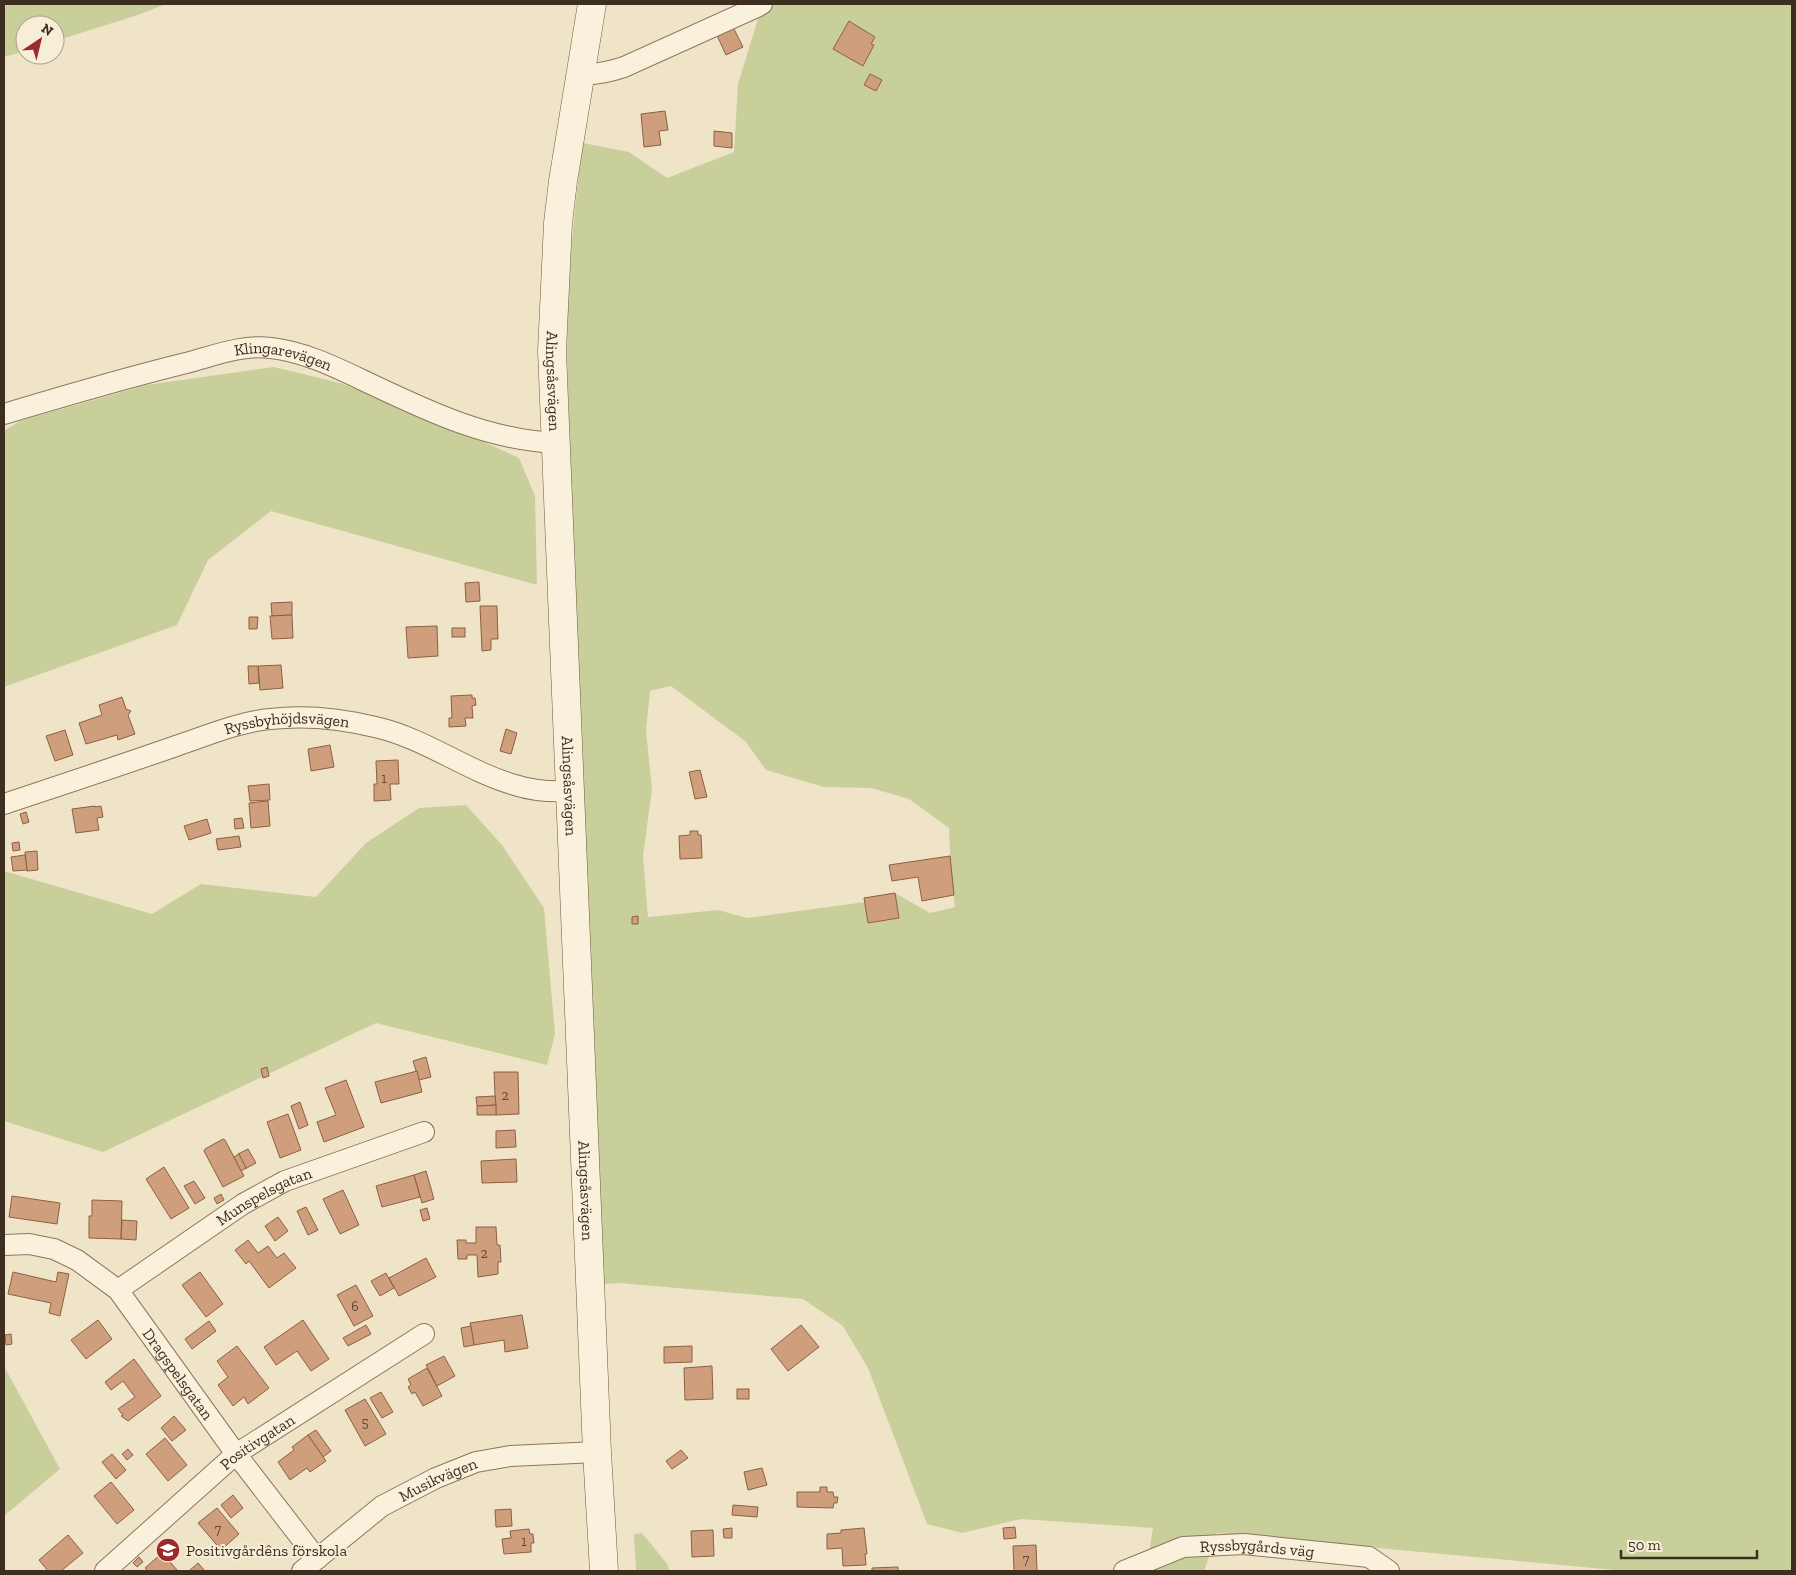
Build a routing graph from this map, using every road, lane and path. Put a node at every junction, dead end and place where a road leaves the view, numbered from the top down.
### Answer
1 (592, 4) edge
2 (762, 4) edge
3 (582, 74) junction
4 (4, 414) edge
5 (556, 442) junction
6 (571, 791) junction
7 (4, 804) edge
8 (424, 1132) dead end
9 (4, 1245) edge
10 (118, 1290) junction
11 (424, 1334) dead end
12 (597, 1452) junction
13 (236, 1454) junction
14 (310, 1565) edge
15 (105, 1571) edge
16 (604, 1571) edge
17 (1124, 1571) edge
18 (1389, 1571) edge

1 - 3 main road, Alingsåsvägen
2 - 3 street
3 - 5 main road, Alingsåsvägen
4 - 5 street, Klingarevägen
5 - 6 main road, Alingsåsvägen
6 - 7 street, Ryssbyhöjdsvägen
6 - 12 main road, Alingsåsvägen
8 - 10 street, Munspelsgatan
9 - 10 street, Dragspelsgatan
10 - 13 street, Dragspelsgatan
11 - 13 street, Positivgatan
12 - 14 street, Musikvägen
12 - 16 main road, Alingsåsvägen
13 - 14 street, Dragspelsgatan
13 - 15 street, Positivgatan
17 - 18 street, Ryssbygårds väg

